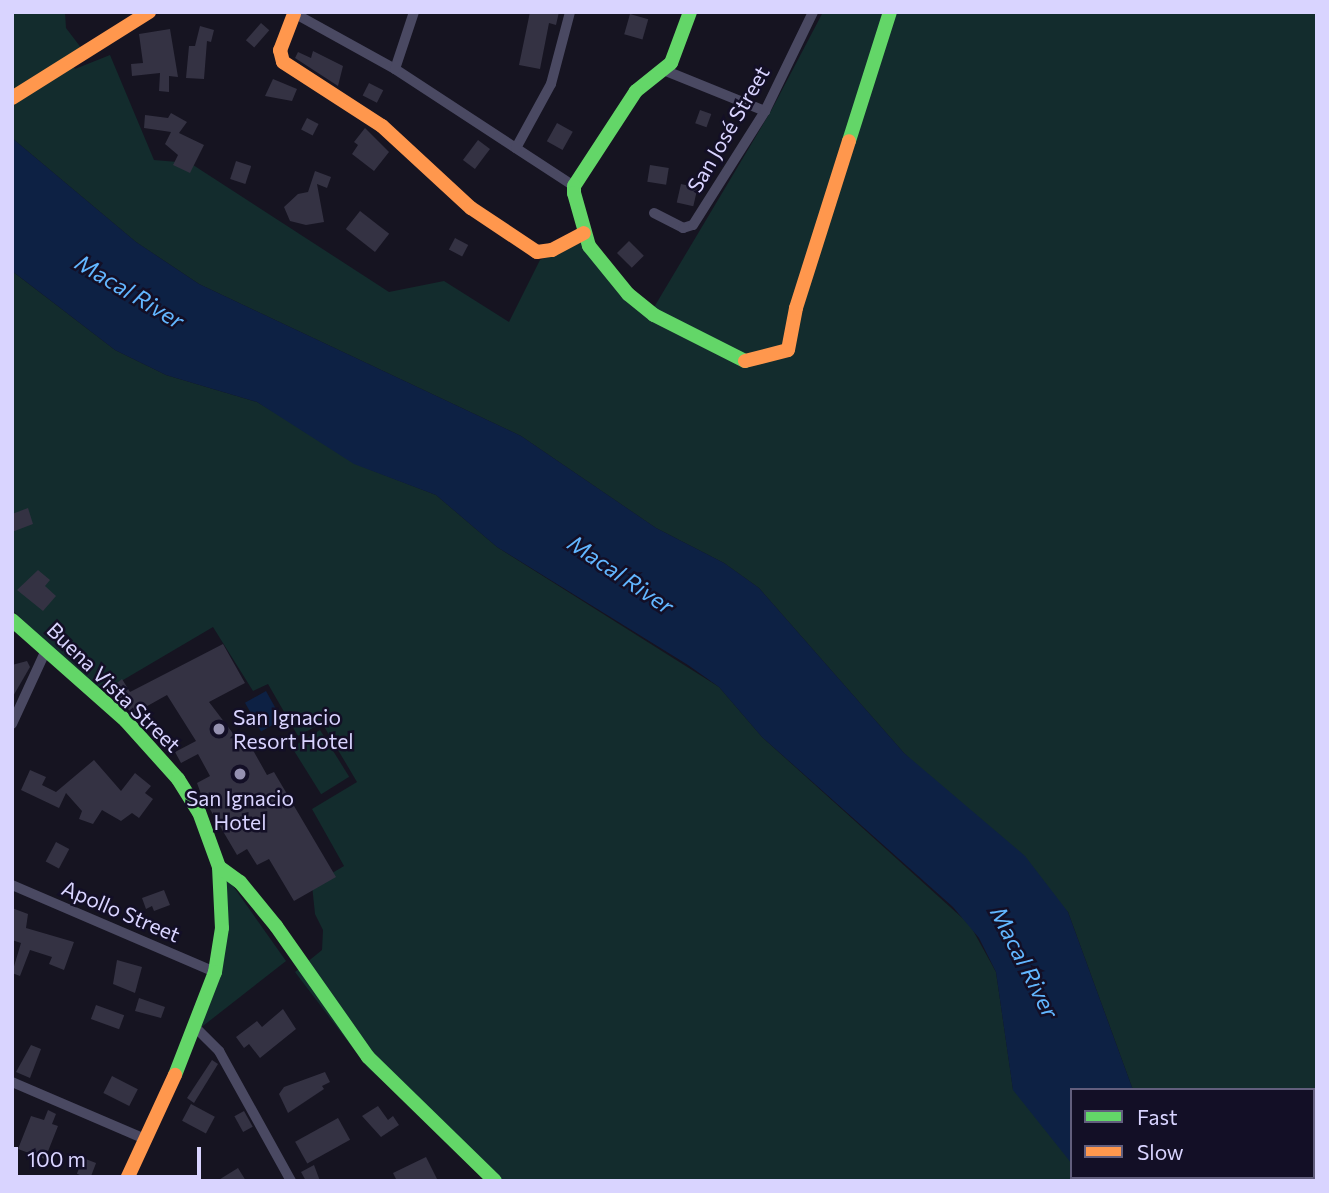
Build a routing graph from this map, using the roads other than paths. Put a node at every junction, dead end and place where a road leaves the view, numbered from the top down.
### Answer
1 (149, 12) edge
2 (414, 12) edge
3 (569, 12) edge
4 (690, 12) edge
5 (813, 12) edge
6 (890, 12) edge
7 (293, 13) edge
8 (395, 69) junction
9 (666, 71) junction
10 (12, 98) edge
11 (765, 111) junction
12 (516, 148) junction
13 (574, 186) junction
14 (654, 213) dead end
15 (584, 233) junction
16 (12, 620) edge
17 (46, 650) junction
18 (12, 723) edge
19 (219, 867) junction
20 (12, 885) edge
21 (215, 972) junction
22 (196, 1028) junction
23 (12, 1082) edge
24 (145, 1139) junction
25 (126, 1181) edge
26 (291, 1181) edge
27 (495, 1181) edge

1 - 10 street
2 - 8 street
3 - 12 street
4 - 9 street
5 - 11 street, San José Street
6 - 15 street
7 - 8 street
7 - 15 street
8 - 12 street
9 - 11 street
9 - 13 street
11 - 14 street, San José Street
12 - 13 street
13 - 15 street
16 - 17 street, Buena Vista Street
17 - 18 street
17 - 19 street, Buena Vista Street
19 - 21 street, Buena Vista Street
19 - 27 street
20 - 21 street, Apollo Street
21 - 22 street, Buena Vista Street
22 - 24 street, Buena Vista Street
22 - 26 street
23 - 24 street
24 - 25 street, Buena Vista Street

